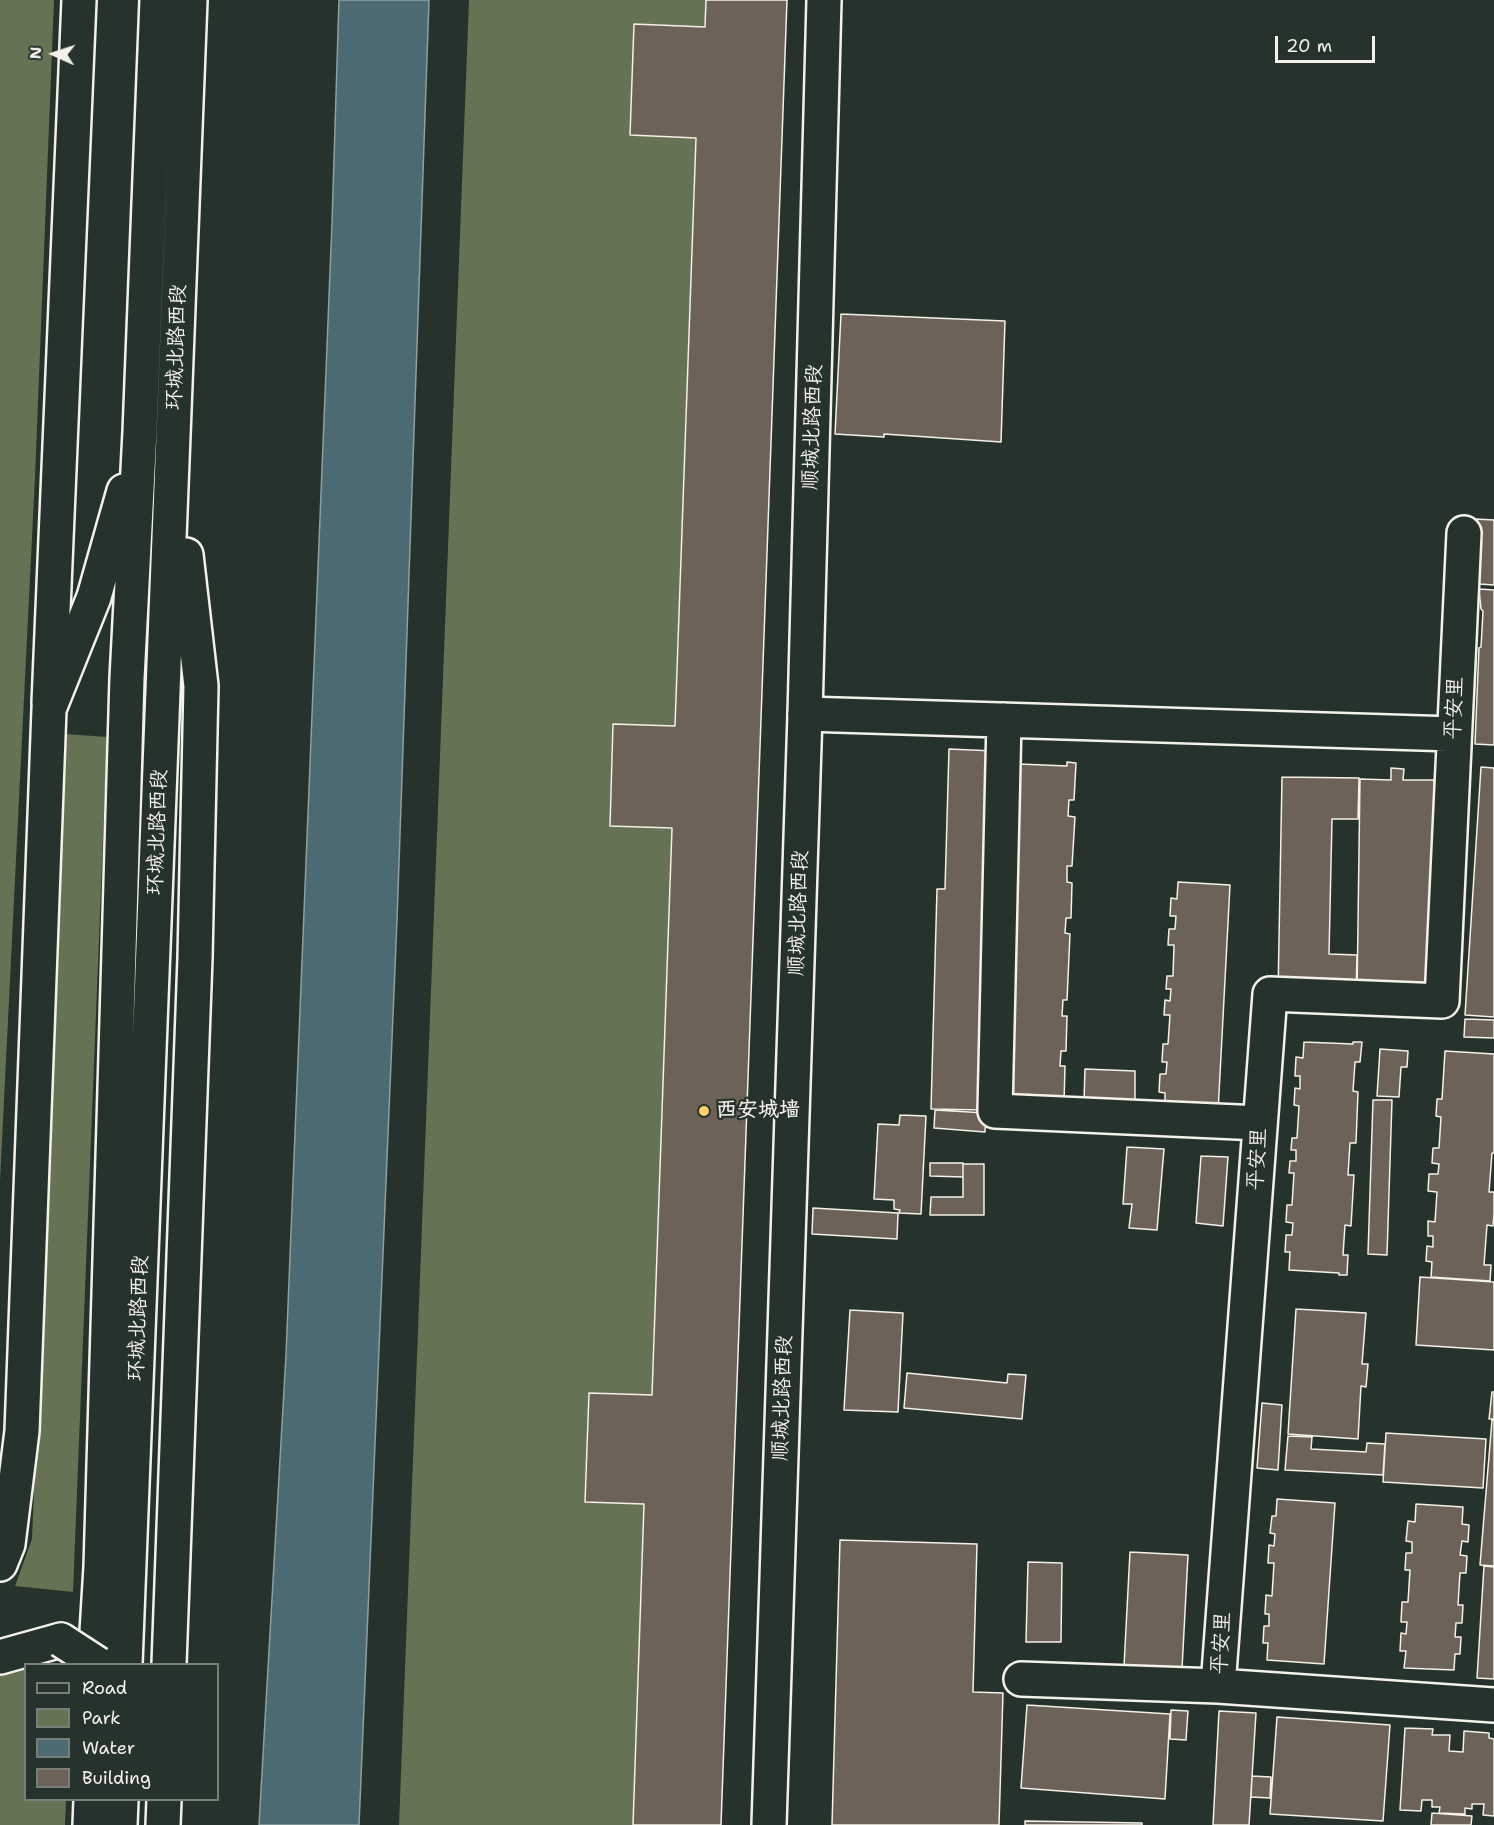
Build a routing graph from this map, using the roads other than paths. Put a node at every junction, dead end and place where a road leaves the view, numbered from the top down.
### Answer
1 (80, 0) edge
2 (157, 0) edge
3 (190, 0) edge
4 (824, 0) edge
5 (140, 432) junction
6 (174, 453) junction
7 (1464, 534) dead end
8 (49, 709) junction
9 (805, 714) junction
10 (1004, 720) junction
11 (1454, 734) junction
12 (1260, 1123) junction
13 (0, 1564) edge
14 (0, 1657) edge
15 (93, 1663) edge
16 (96, 1663) edge
17 (125, 1663) edge
18 (169, 1663) edge
19 (1021, 1678) dead end
20 (1218, 1686) junction
21 (1494, 1705) edge
22 (91, 1801) edge
23 (121, 1801) edge
24 (164, 1801) edge
25 (90, 1825) edge
26 (120, 1825) edge
27 (163, 1825) edge
28 (769, 1825) edge

1 - 8 main road
2 - 5 main road, 环城北路西段
3 - 6 main road, 环城北路西段
4 - 9 main road, 顺城北路西段
5 - 8 main road
5 - 16 main road, 环城北路西段
6 - 17 main road, 环城北路西段
6 - 18 main road
7 - 11 main road, 平安里
8 - 13 main road
9 - 10 main road
9 - 28 main road, 顺城北路西段
10 - 11 main road
10 - 12 main road
11 - 12 main road, 平安里
12 - 20 main road, 平安里
14 - 15 main road, bridge
19 - 20 main road
20 - 21 main road, 平安里
22 - 25 main road
23 - 26 main road
24 - 27 main road

